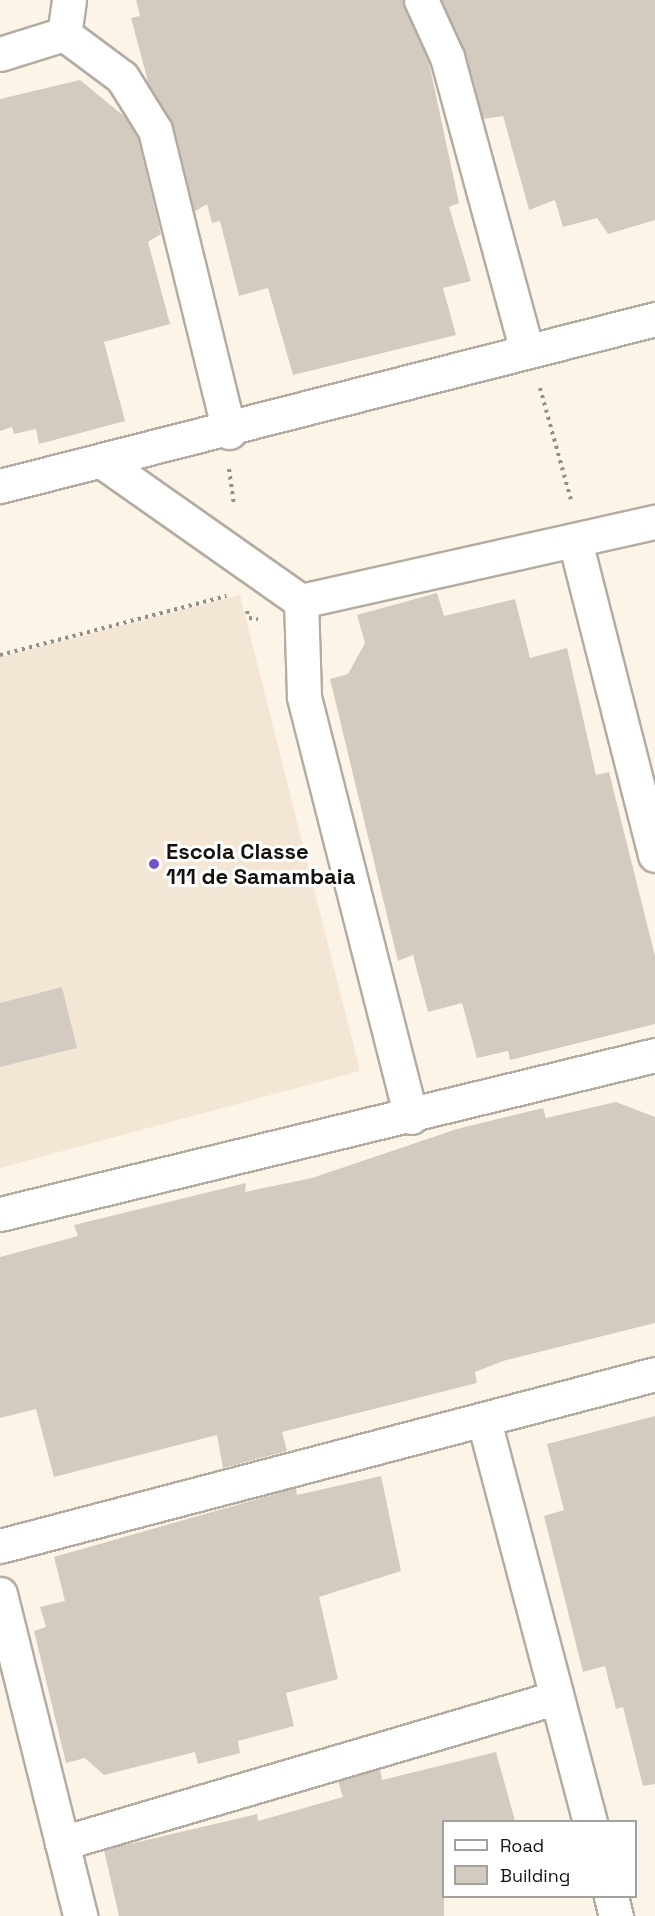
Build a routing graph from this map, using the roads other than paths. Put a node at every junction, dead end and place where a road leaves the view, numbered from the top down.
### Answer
1 (69, 0) edge
2 (421, 0) edge
3 (64, 34) junction
4 (0, 54) edge
5 (655, 319) edge
6 (526, 348) junction
7 (226, 432) junction
8 (103, 462) junction
9 (0, 486) edge
10 (655, 522) edge
11 (575, 541) junction
12 (300, 611) junction
13 (655, 855) edge
14 (655, 1055) edge
15 (411, 1117) junction
16 (0, 1214) edge
17 (655, 1374) edge
18 (484, 1421) junction
19 (0, 1546) edge
20 (0, 1594) edge
21 (555, 1698) junction
22 (590, 1820) edge
23 (62, 1843) junction
24 (612, 1898) edge
25 (80, 1916) edge
26 (616, 1916) edge

1 - 3 street
2 - 6 street
3 - 4 street
3 - 7 street
5 - 6 street
6 - 7 street
7 - 8 street
8 - 9 street
8 - 12 street
10 - 11 street
11 - 12 street
11 - 13 street
12 - 15 street
14 - 15 street
15 - 16 street
17 - 18 street
18 - 19 street
18 - 21 street
20 - 23 street
21 - 22 street
21 - 23 street
23 - 25 street
24 - 26 street

